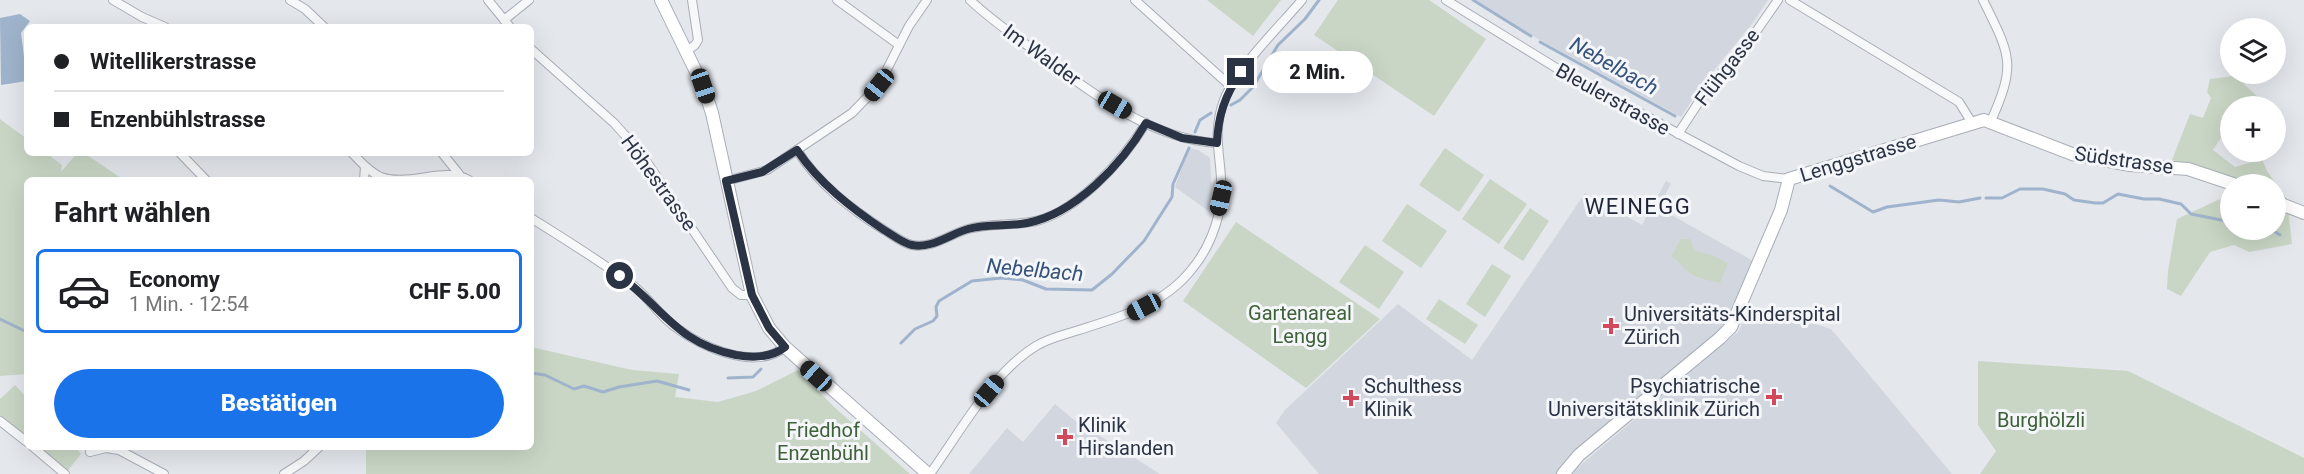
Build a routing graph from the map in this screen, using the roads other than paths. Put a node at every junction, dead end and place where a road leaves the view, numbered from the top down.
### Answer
1 (113, 0) edge
2 (290, 0) edge
3 (488, 0) edge
4 (529, 0) edge
5 (662, 0) edge
6 (692, 0) edge
7 (837, 0) edge
8 (927, 0) edge
9 (970, 0) edge
10 (1135, 0) edge
11 (1302, 0) edge
12 (1446, 0) edge
13 (1778, 0) edge
14 (1790, 0) edge
15 (1983, 0) edge
16 (504, 20) junction
17 (158, 24) edge
18 (321, 24) edge
19 (507, 24) edge
20 (899, 45) junction
21 (687, 51) junction
22 (534, 52) edge
23 (1232, 85) junction
24 (1982, 122) junction
25 (1146, 123) junction
26 (1678, 134) junction
27 (1217, 143) junction
28 (797, 150) junction
29 (183, 156) edge
30 (355, 156) edge
31 (444, 156) edge
32 (365, 167) junction
33 (459, 174) junction
34 (203, 177) edge
35 (364, 177) edge
36 (382, 177) edge
37 (419, 177) edge
38 (464, 177) edge
39 (1789, 179) junction
40 (2220, 180) edge
41 (726, 181) junction
42 (2286, 206) edge
43 (2304, 213) edge
44 (534, 220) edge
45 (752, 295) junction
46 (785, 347) junction
47 (0, 420) edge
48 (24, 440) edge
49 (37, 450) edge
50 (98, 450) edge
51 (119, 450) edge
52 (316, 450) edge
53 (90, 452) dead end
54 (65, 474) edge
55 (164, 474) edge
56 (284, 474) edge
57 (929, 474) edge
58 (1563, 474) edge

1 - 17 street
2 - 18 street
3 - 16 street
4 - 16 street
5 - 21 street
6 - 21 street
7 - 20 street
8 - 20 street
9 - 25 street, Im Walder
10 - 23 street
11 - 23 street
12 - 26 street, Bleulerstrasse
13 - 26 street, Flühgasse
14 - 24 street, Südstrasse
15 - 24 street
16 - 19 street
20 - 28 street
21 - 41 street
22 - 45 street, Höhestrasse
23 - 27 street
24 - 39 street, Lenggstrasse
24 - 40 street, Südstrasse
25 - 27 street, Im Walder
25 - 28 street
26 - 39 street, Bleulerstrasse
27 - 57 street
28 - 41 street
29 - 34 street
30 - 32 street
31 - 33 street
32 - 35 street
32 - 36 street
33 - 37 street
33 - 38 street
39 - 58 street, Lenggstrasse
41 - 45 street
42 - 43 street
44 - 46 street
45 - 46 street
46 - 57 street
47 - 48 street
49 - 54 street
50 - 53 street
51 - 55 street
52 - 56 street

